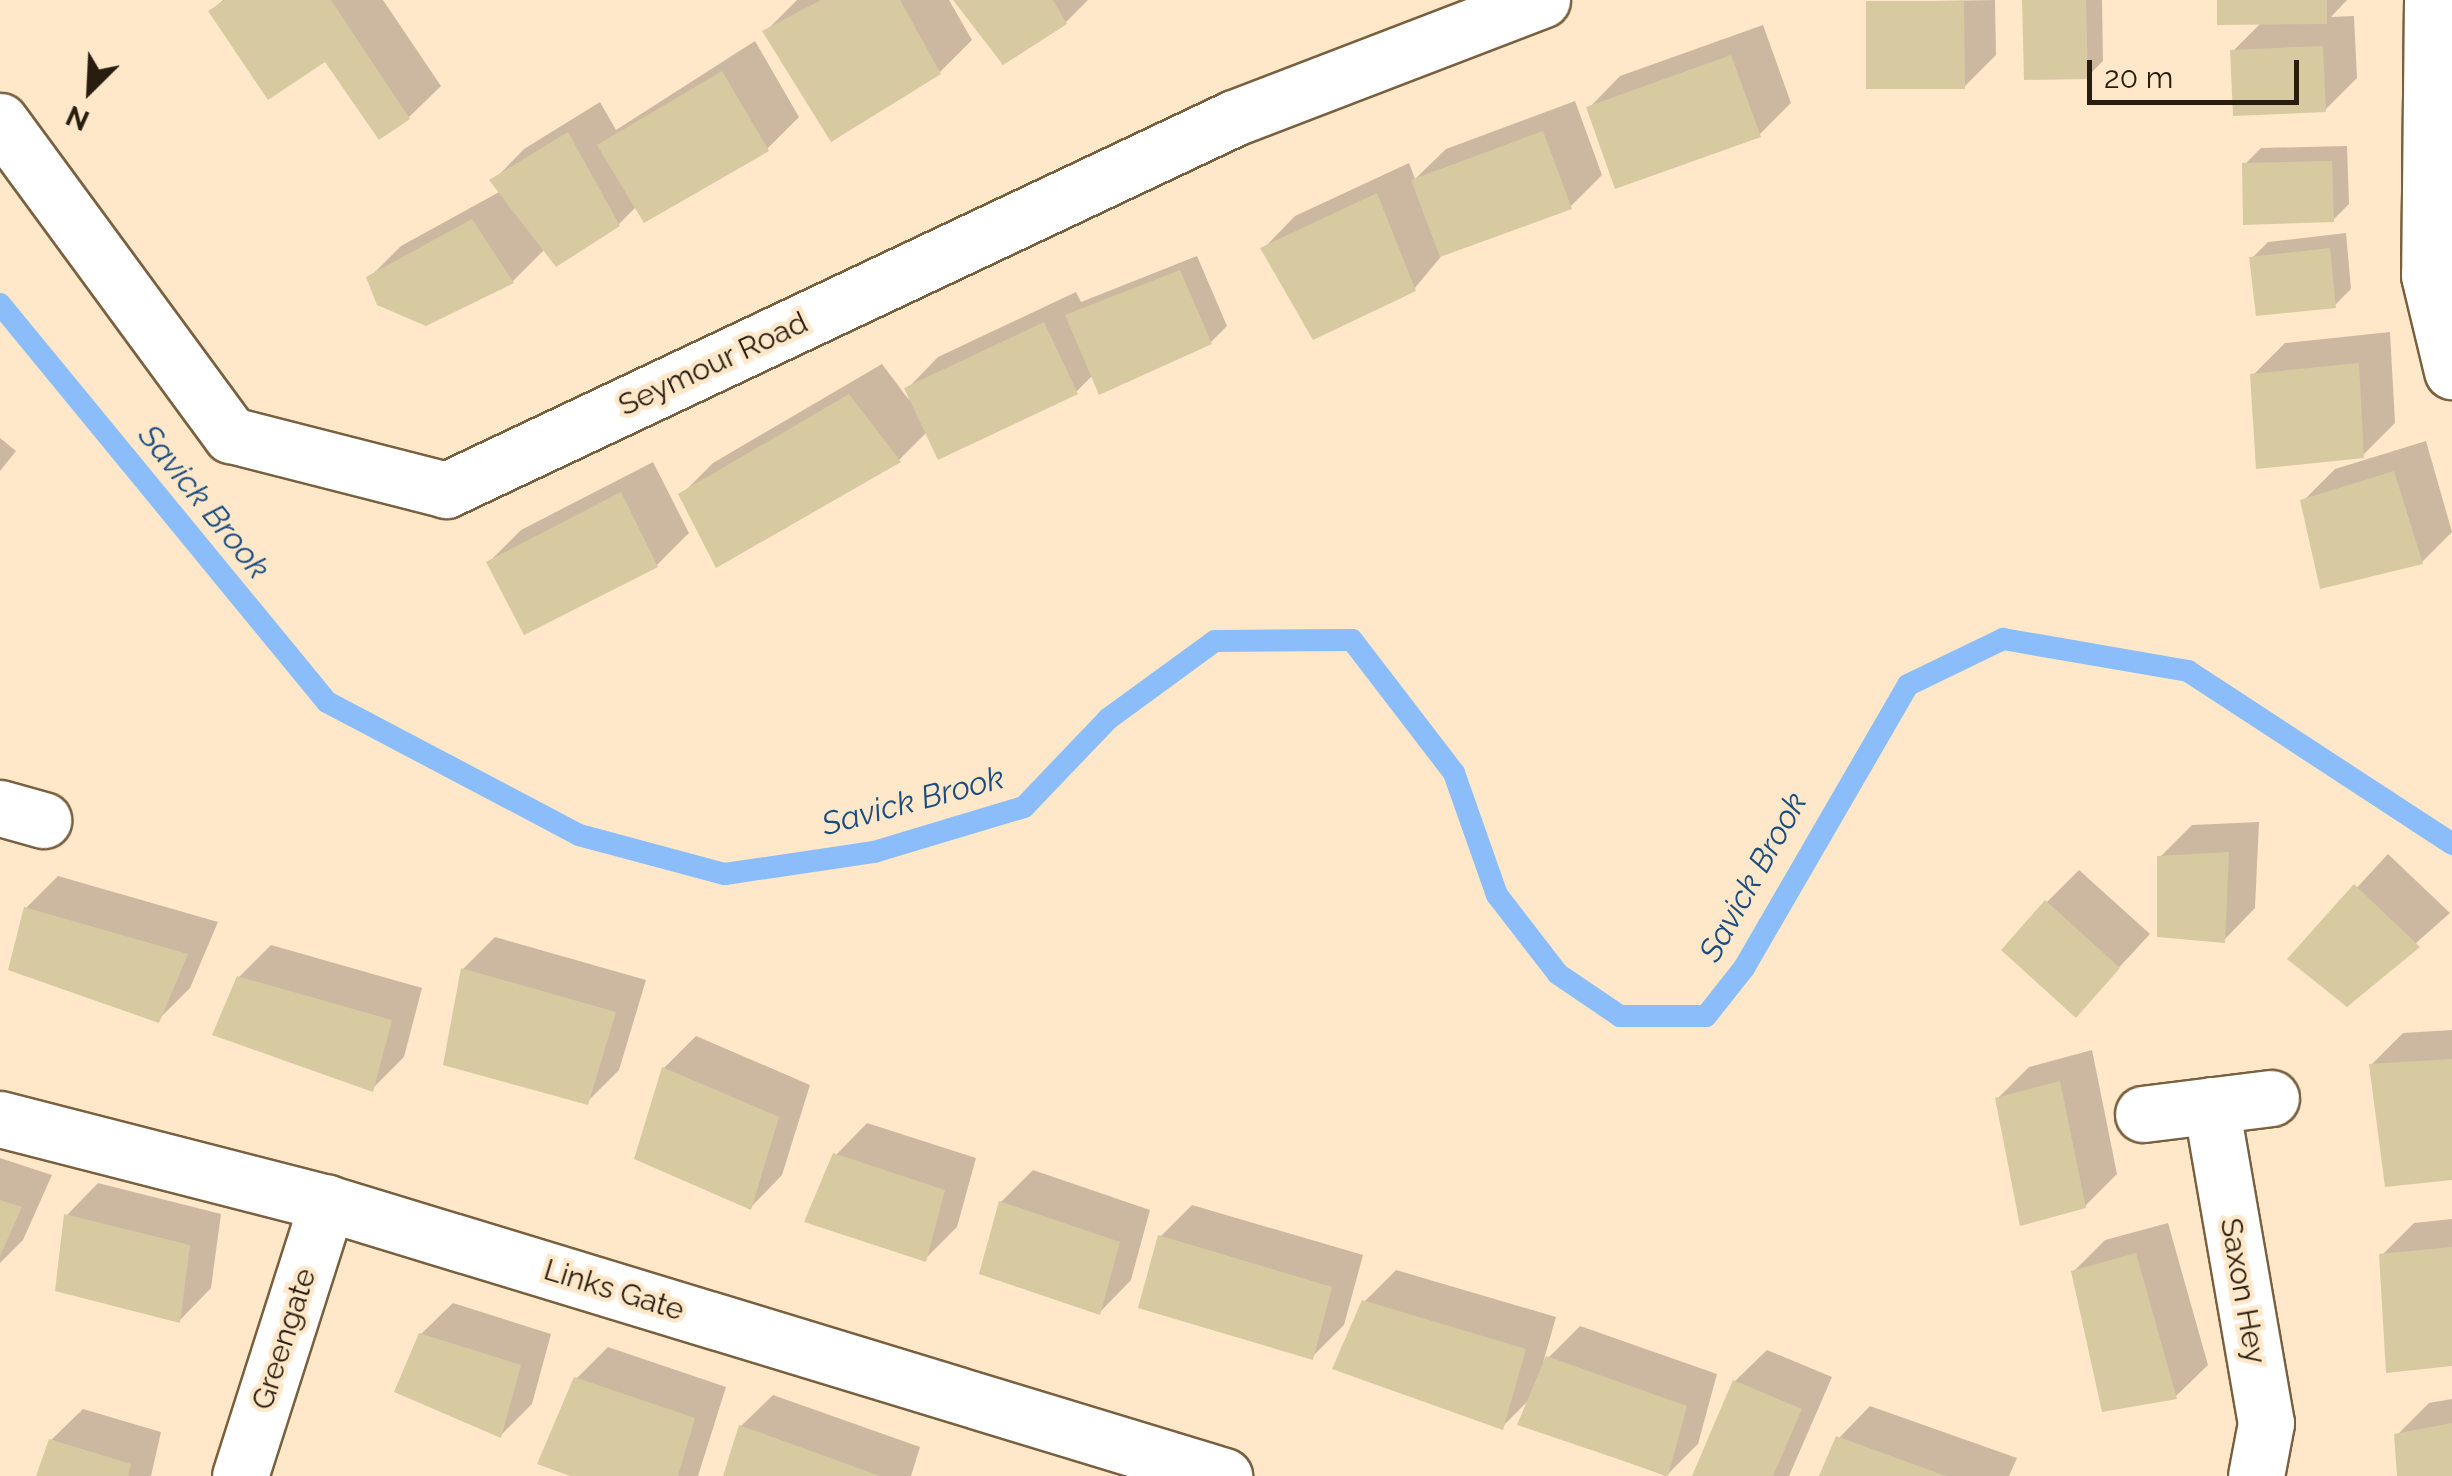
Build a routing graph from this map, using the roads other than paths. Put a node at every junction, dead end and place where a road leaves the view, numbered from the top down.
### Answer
1 (1542, 0) edge
2 (2432, 0) edge
3 (0, 121) edge
4 (2452, 371) edge
5 (2270, 1098) dead end
6 (2211, 1105) junction
7 (2143, 1114) dead end
8 (0, 1119) edge
9 (328, 1203) junction
10 (240, 1476) edge
11 (1224, 1476) edge
12 (2256, 1476) edge

1 - 3 street, Seymour Road
2 - 4 street
5 - 6 street
6 - 7 street
6 - 12 street, Saxon Hey
8 - 9 street, Links Gate
9 - 10 street, Greengate
9 - 11 street, Links Gate

